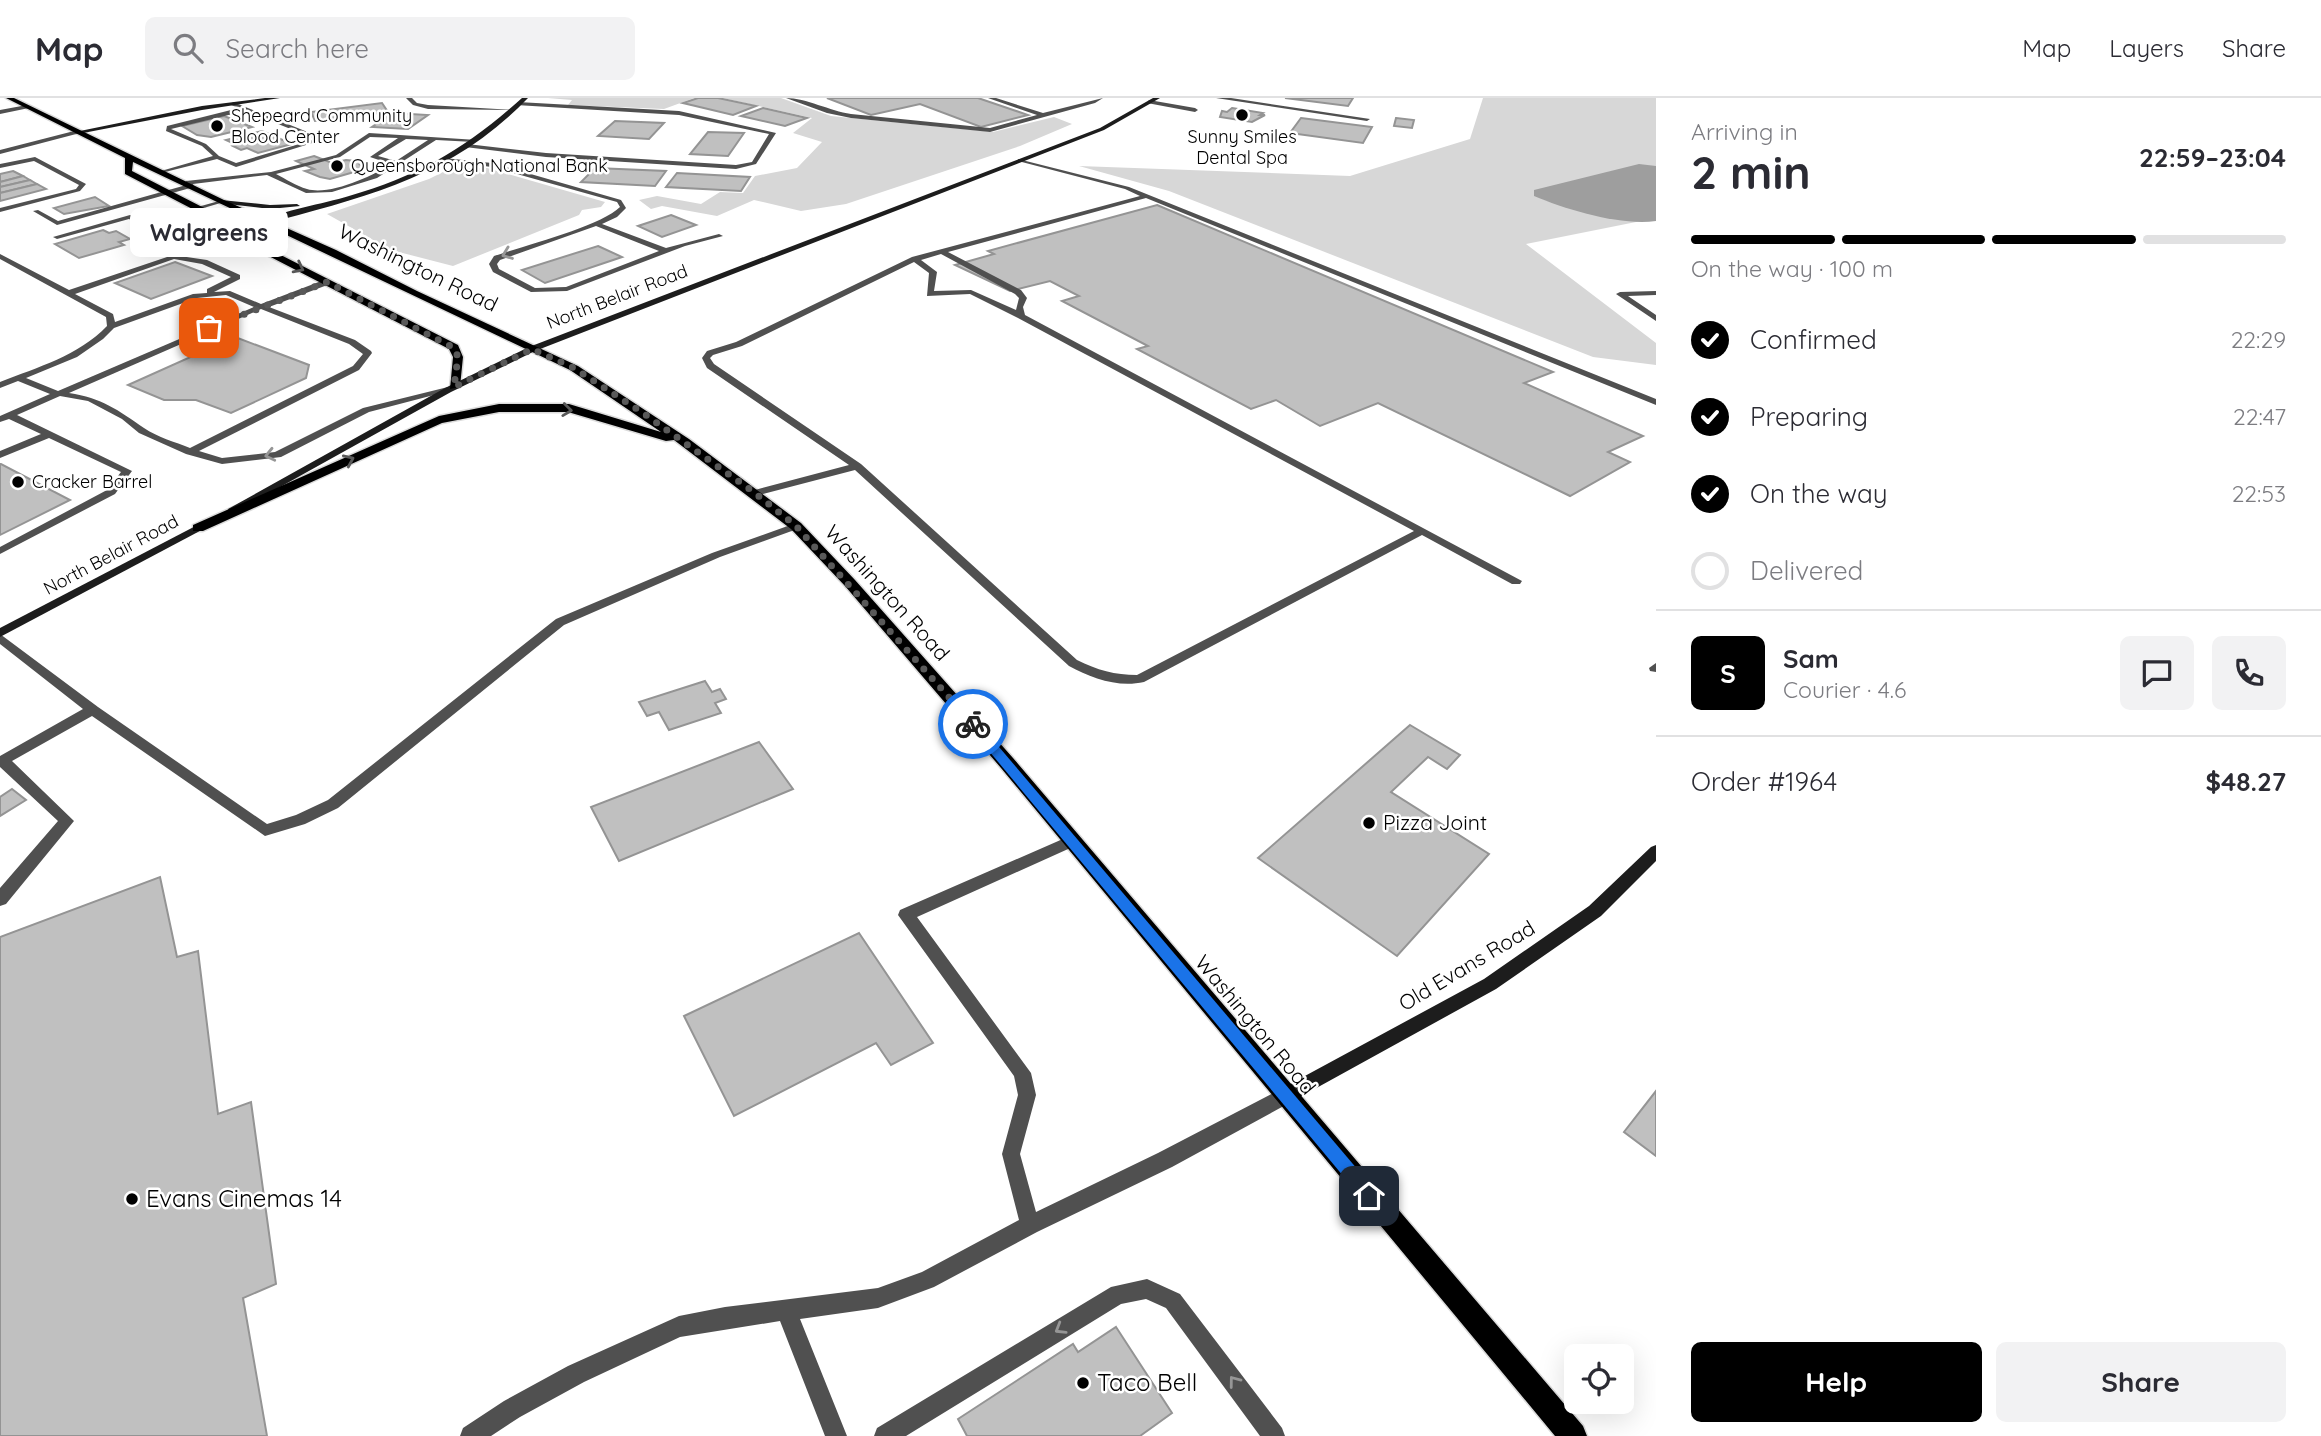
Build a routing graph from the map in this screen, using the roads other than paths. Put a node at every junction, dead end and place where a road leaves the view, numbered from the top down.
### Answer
1 (9, 98) edge
2 (277, 98) edge
3 (409, 98) edge
4 (525, 98) edge
5 (789, 98) edge
6 (991, 98) edge
7 (1100, 98) edge
8 (1219, 98) edge
9 (1153, 100) edge
10 (19, 103) junction
11 (233, 104) junction
12 (518, 104) junction
13 (0, 106) edge
14 (27, 107) junction
15 (243, 109) junction
16 (511, 110) junction
17 (1195, 110) dead end
18 (0, 112) edge
19 (1043, 115) junction
20 (1367, 119) dead end
21 (78, 132) junction
22 (404, 137) junction
23 (435, 138) junction
24 (474, 140) junction
25 (0, 144) edge
26 (31, 144) junction
27 (467, 146) junction
28 (0, 152) edge
29 (129, 156) junction
30 (217, 157) junction
31 (444, 160) junction
32 (1020, 160) junction
33 (397, 163) junction
34 (0, 166) edge
35 (163, 172) junction
36 (270, 174) junction
37 (189, 185) junction
38 (168, 193) junction
39 (117, 196) dead end
40 (1147, 196) junction
41 (343, 198) junction
42 (221, 202) junction
43 (130, 203) junction
44 (198, 208) junction
45 (0, 210) edge
46 (37, 211) dead end
47 (264, 222) junction
48 (143, 224) junction
49 (596, 224) junction
50 (719, 236) dead end
51 (57, 237) dead end
52 (179, 243) dead end
53 (667, 251) junction
54 (944, 253) junction
55 (0, 256) edge
56 (915, 259) junction
57 (327, 282) junction
58 (69, 293) junction
59 (1656, 293) edge
60 (202, 295) junction
61 (260, 307) junction
62 (1021, 316) junction
63 (1656, 319) edge
64 (111, 326) junction
65 (532, 349) junction
66 (18, 378) junction
67 (0, 386) edge
68 (451, 389) junction
69 (56, 393) junction
70 (1656, 402) edge
71 (5, 417) edge
72 (47, 435) junction
73 (685, 442) junction
74 (190, 452) junction
75 (0, 455) edge
76 (857, 466) junction
77 (755, 493) junction
78 (796, 526) junction
79 (198, 528) junction
80 (1422, 531) junction
81 (0, 551) edge
82 (1516, 581) dead end
83 (0, 635) edge
84 (93, 710) junction
85 (2, 762) edge
86 (1072, 841) junction
87 (1656, 851) edge
88 (0, 899) edge
89 (1285, 1096) junction
90 (1030, 1225) junction
91 (786, 1310) junction
92 (471, 1436) edge
93 (836, 1436) edge
94 (885, 1436) edge
95 (1274, 1436) edge
96 (1573, 1436) edge

1 - 10 main road, Washington Road
2 - 11 street
3 - 16 street
4 - 12 street
5 - 19 street
6 - 19 street
7 - 19 street
8 - 20 street
9 - 17 street
9 - 32 street, North Belair Road
10 - 13 street
10 - 14 main road, Washington Road
11 - 15 street
11 - 21 street
12 - 16 street
12 - 27 street
14 - 18 street
14 - 21 main road, Washington Road
15 - 30 street
15 - 30 street
16 - 24 street
21 - 26 street
21 - 29 main road, Washington Road
22 - 23 street
22 - 33 street
22 - 36 street
23 - 24 street
23 - 33 street
24 - 27 street
25 - 26 street
26 - 28 street
27 - 31 street
29 - 35 main road, Washington Road
29 - 38 main road
30 - 35 street
31 - 41 street
31 - 49 street
32 - 40 street
32 - 65 street, North Belair Road
33 - 36 street
34 - 45 street
35 - 37 main road, Washington Road
36 - 37 street
37 - 38 street
37 - 42 main road, Washington Road
38 - 43 street
38 - 44 main road
39 - 43 street
40 - 54 street
40 - 70 street
41 - 42 street
41 - 47 street
42 - 44 street
42 - 47 main road, Washington Road
43 - 46 street
44 - 48 street
44 -> 57 main road
47 - 65 main road, Washington Road
48 - 51 street
48 - 52 street
49 - 53 street
49 -> 53 street
50 - 53 street
54 - 56 street
54 - 62 street
55 - 58 street
56 - 62 street
56 - 76 street
57 - 61 street
57 - 68 main road
58 - 60 street
58 - 64 street
59 - 63 street
60 - 61 street
60 - 64 street
61 - 69 street
61 - 74 street
62 - 80 street
64 - 66 street
65 - 68 street, North Belair Road
65 - 73 main road, Washington Road
66 - 67 street
66 - 69 street
68 -> 74 street
68 - 79 street, North Belair Road
69 - 71 street
69 - 74 street
71 - 72 street
72 - 75 street
72 - 81 street
73 - 77 main road, Washington Road
79 -> 73 main road
76 - 77 street
76 - 80 street
77 - 78 main road, Washington Road
78 - 84 street
78 - 86 main road, Washington Road
79 - 83 street, North Belair Road
80 - 82 street
83 - 84 street
84 - 85 street
85 - 88 street
86 - 89 main road, Washington Road
86 - 90 street
87 - 89 street, Old Evans Road
89 - 90 street
89 - 96 main road, Washington Road
90 - 91 street
91 - 92 street
91 - 93 street
95 -> 94 street

